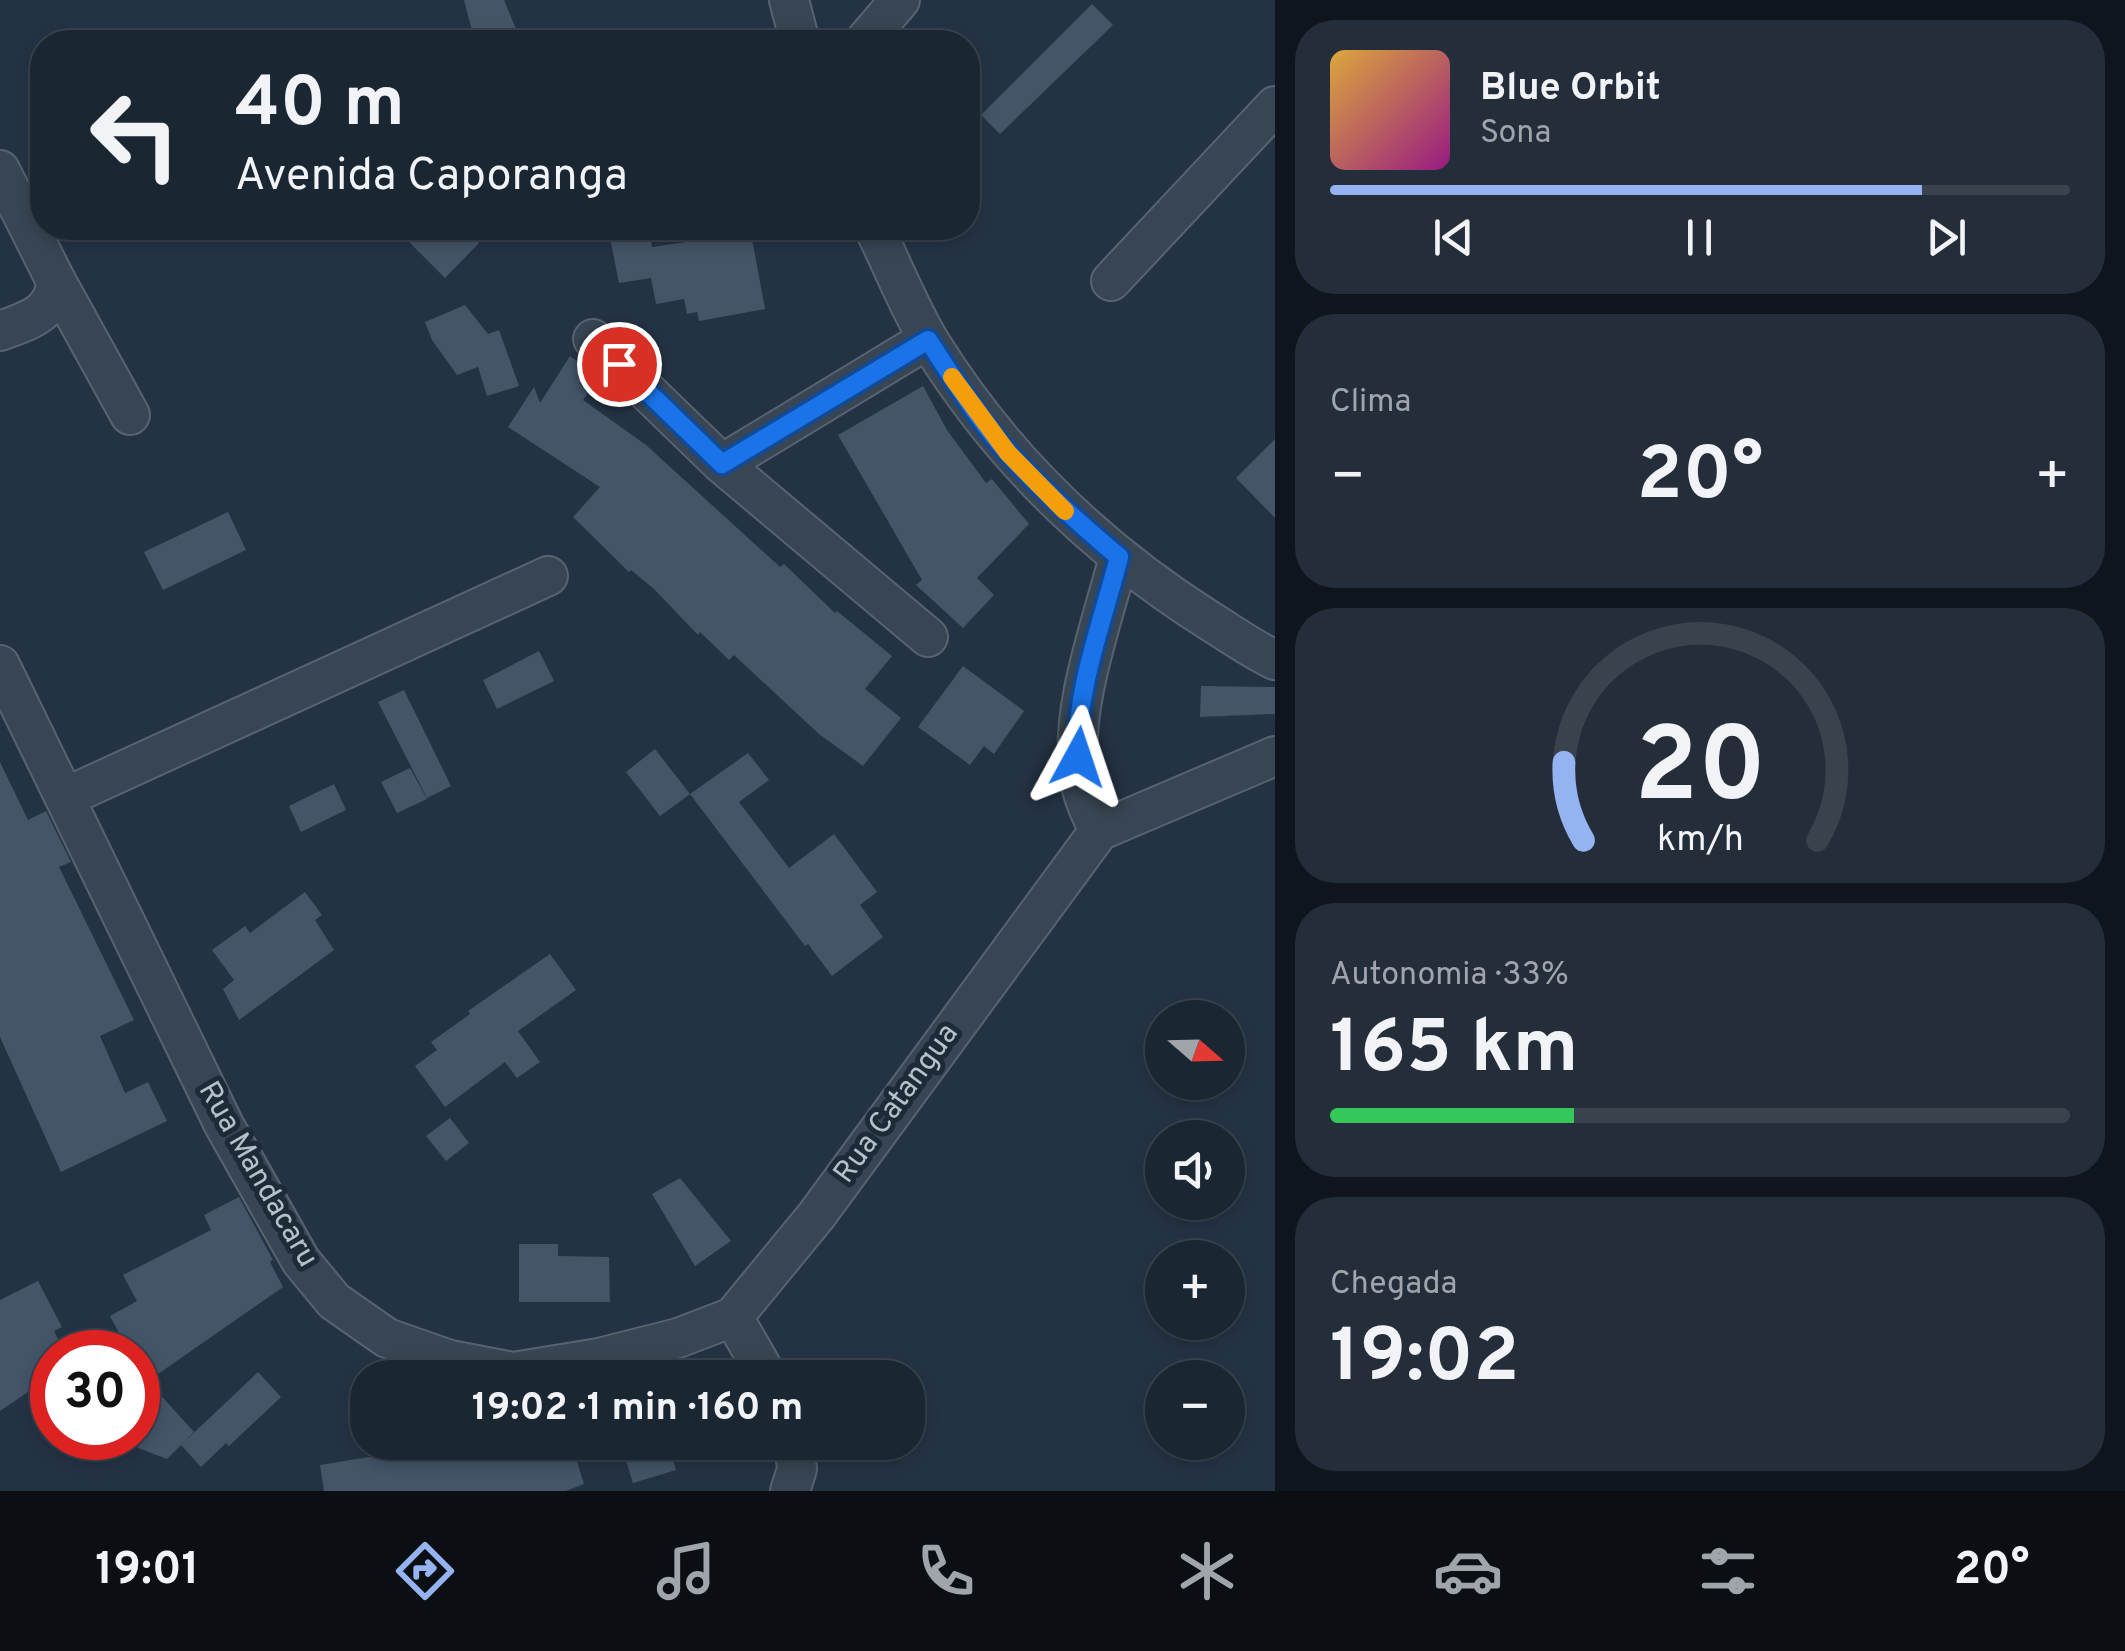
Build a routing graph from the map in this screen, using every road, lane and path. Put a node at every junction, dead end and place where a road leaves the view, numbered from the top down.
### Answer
1 (789, 0) edge
2 (900, 0) edge
3 (797, 30) edge
4 (874, 30) edge
5 (1275, 106) edge
6 (0, 170) edge
7 (30, 227) edge
8 (36, 240) edge
9 (880, 240) edge
10 (56, 281) junction
11 (1111, 282) dead end
12 (0, 331) edge
13 (593, 339) dead end
14 (928, 340) junction
15 (130, 415) dead end
16 (722, 464) junction
17 (1119, 557) junction
18 (548, 576) dead end
19 (928, 637) dead end
20 (1271, 652) edge
21 (0, 665) edge
22 (1275, 756) edge
23 (66, 797) junction
24 (1099, 831) junction
25 (733, 1317) junction
26 (758, 1360) edge
27 (797, 1460) edge
28 (790, 1491) edge

1 - 3 street
2 - 4 street
5 - 11 street
6 - 7 street
8 - 10 street
9 - 14 street
10 - 12 street
10 - 15 street
13 - 16 street
14 - 16 street
14 - 17 street
16 - 19 street
17 - 20 street
17 - 24 street
18 - 23 street
21 - 23 street, Rua Mandacaru
22 - 24 street
23 - 25 street, Rua Mandacaru
24 - 25 street, Rua Catangua
25 - 26 street
27 - 28 street

